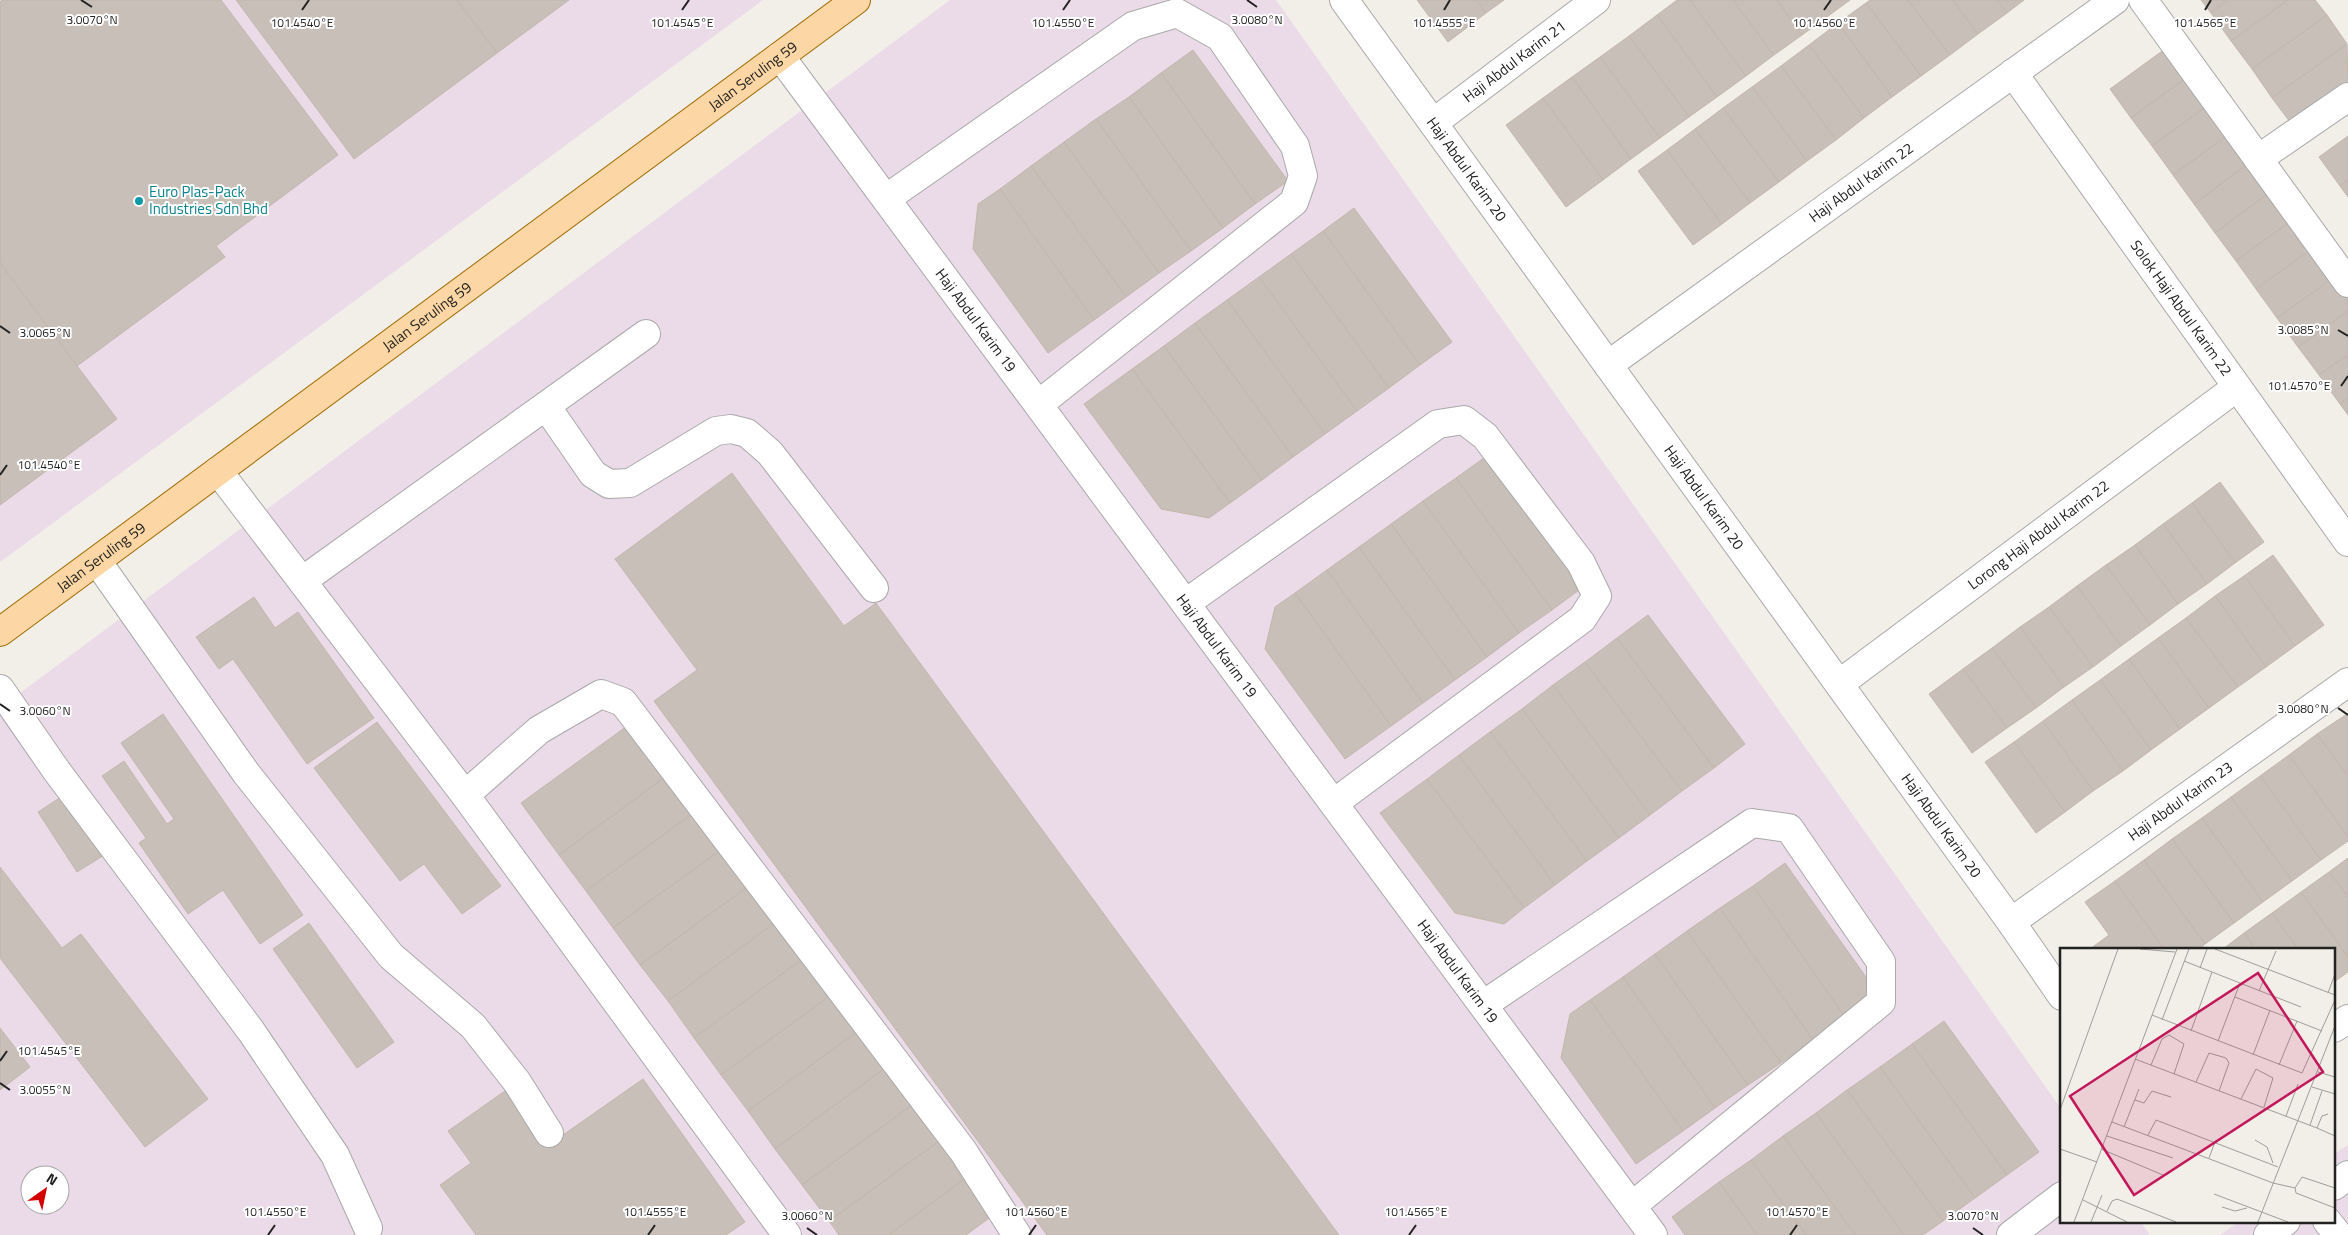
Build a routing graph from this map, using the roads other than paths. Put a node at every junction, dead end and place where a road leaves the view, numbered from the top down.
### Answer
1 (856, 0) edge
2 (1344, 0) edge
3 (1596, 0) edge
4 (2115, 0) edge
5 (2143, 0) edge
6 (780, 56) junction
7 (2013, 74) junction
8 (2348, 97) edge
9 (1433, 123) junction
10 (2258, 160) junction
11 (887, 198) junction
12 (2348, 283) edge
13 (646, 334) dead end
14 (1608, 365) junction
15 (2237, 387) junction
16 (1039, 404) junction
17 (546, 406) junction
18 (218, 471) junction
19 (2348, 542) edge
20 (97, 560) junction
21 (302, 581) junction
22 (874, 588) dead end
23 (1186, 603) junction
24 (0, 632) edge
25 (2348, 682) edge
26 (1839, 684) junction
27 (0, 689) edge
28 (465, 795) junction
29 (1334, 803) junction
30 (2011, 922) junction
31 (2060, 993) edge
32 (1483, 1005) junction
33 (2348, 1019) edge
34 (2336, 1027) edge
35 (549, 1133) dead end
36 (2348, 1175) edge
37 (2336, 1184) edge
38 (2060, 1198) edge
39 (1632, 1206) junction
40 (2285, 1222) edge
41 (2328, 1222) edge
42 (368, 1228) dead end
43 (1011, 1233) edge
44 (787, 1235) edge
45 (1653, 1235) edge
46 (2011, 1235) edge
47 (2268, 1235) edge
48 (2338, 1235) edge

1 - 6 main road, Jalan Seruling 59
2 - 9 street, Haji Abdul Karim 20
3 - 9 street, Haji Abdul Karim 21
4 - 7 street, Haji Abdul Karim 22
5 - 10 street
6 - 11 street, Haji Abdul Karim 19
6 - 18 main road, Jalan Seruling 59
7 - 14 street, Haji Abdul Karim 22
7 - 15 street, Solok Haji Abdul Karim 22
8 - 10 street
9 - 14 street, Haji Abdul Karim 20
10 - 12 street
11 - 16 street, Haji Abdul Karim 19
11 - 16 street
13 - 17 street
14 - 26 street, Haji Abdul Karim 20
15 - 19 street, Solok Haji Abdul Karim 22
15 - 26 street, Lorong Haji Abdul Karim 22
16 - 23 street, Haji Abdul Karim 19
17 - 21 street
17 - 22 street
18 - 20 main road, Jalan Seruling 59
18 - 21 street
20 - 24 main road, Jalan Seruling 59
20 - 35 street
21 - 28 street
23 - 29 street, Haji Abdul Karim 19
23 - 29 street
25 - 30 street, Haji Abdul Karim 23
26 - 30 street, Haji Abdul Karim 20
27 - 42 street
28 - 43 street
28 - 44 street
29 - 32 street, Haji Abdul Karim 19
30 - 31 street, Haji Abdul Karim 20
32 - 39 street, Haji Abdul Karim 19
32 - 39 street
33 - 34 street
36 - 37 street
38 - 46 street
39 - 45 street, Haji Abdul Karim 19
40 - 47 street
41 - 48 street

